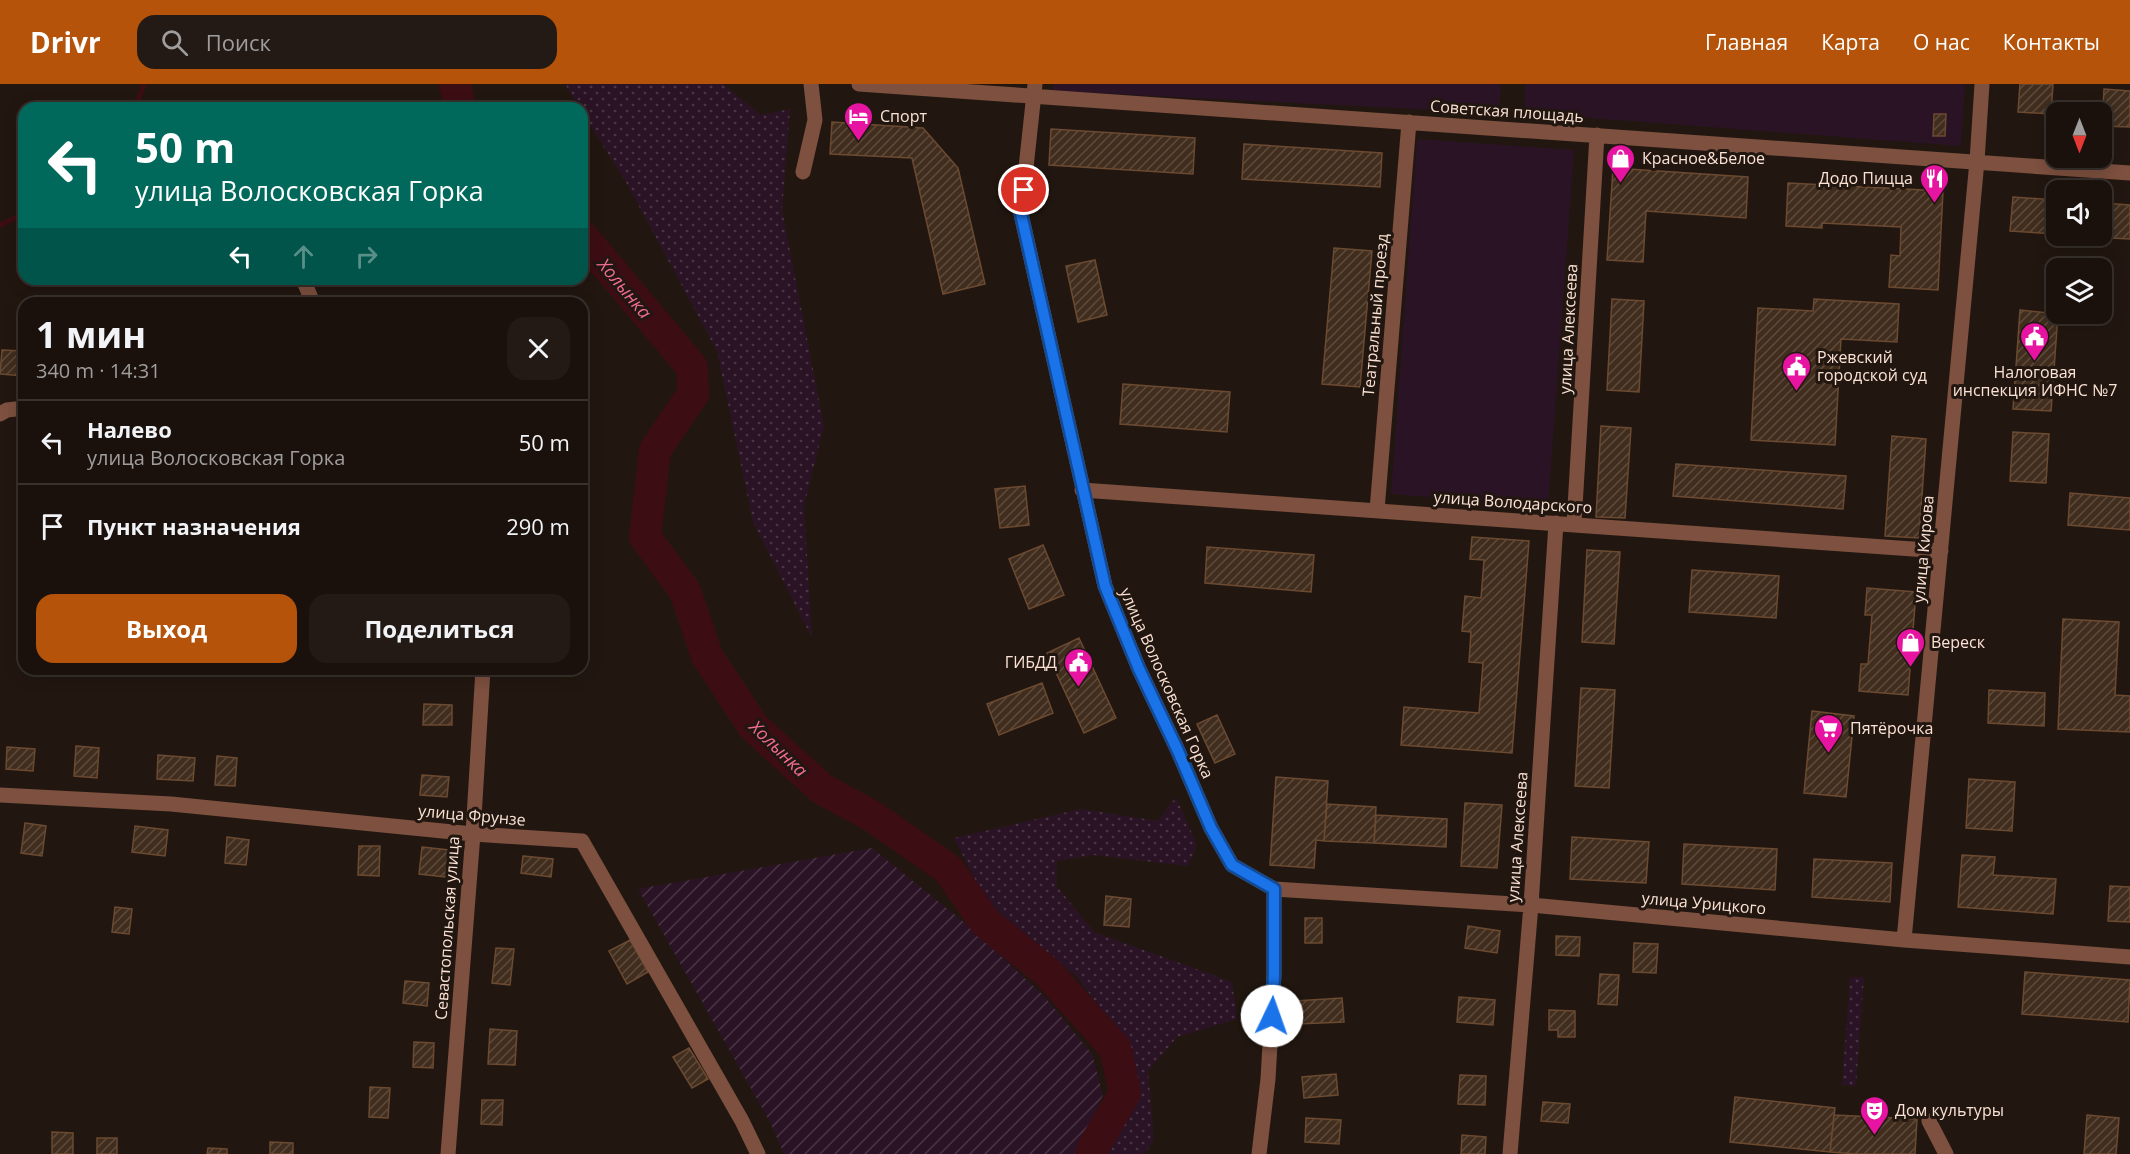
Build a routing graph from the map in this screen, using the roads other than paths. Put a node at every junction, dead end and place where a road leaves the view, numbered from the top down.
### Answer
1 (811, 84) edge
2 (859, 84) edge
3 (1982, 84) edge
4 (1034, 90) edge
5 (1409, 122) junction
6 (1598, 135) junction
7 (1977, 161) junction
8 (803, 172) dead end
9 (2130, 173) edge
10 (18, 409) edge
11 (0, 414) edge
12 (1082, 490) junction
13 (1377, 510) junction
14 (1556, 523) junction
15 (1574, 524) junction
16 (1941, 551) junction
17 (483, 675) edge
18 (0, 795) edge
19 (473, 834) junction
20 (1274, 889) junction
21 (1531, 905) junction
22 (1904, 940) junction
23 (2130, 957) edge
24 (1929, 1121) dead end
25 (448, 1154) edge
26 (758, 1154) edge
27 (1259, 1154) edge
28 (1510, 1154) edge
29 (1946, 1154) edge

1 - 8 street
2 - 4 street, Советская площадь
3 - 7 street
4 - 5 street, Советская площадь
4 - 12 street, улица Волосковская Горка
5 - 6 street, Советская площадь
5 - 13 street, Театральный проезд
6 - 7 street, Советская площадь
6 - 15 street, улица Алексеева
7 - 9 street, Советская площадь
7 - 16 street, улица Кирова
10 - 11 street
12 - 13 street, улица Володарского
12 - 20 street, улица Волосковская Горка
13 - 14 street, улица Володарского
14 - 15 street, улица Володарского
14 - 21 street, улица Алексеева
15 - 16 street, улица Володарского
16 - 22 street, улица Кирова
17 - 19 street, Севастопольская улица
18 - 19 street, улица Фрунзе
19 - 25 street, Севастопольская улица
19 - 26 street, улица Фрунзе
20 - 21 street, улица Урицкого
20 - 27 street
21 - 22 street, улица Урицкого
21 - 28 street, улица Алексеева
22 - 23 street, улица Урицкого
24 - 29 street

